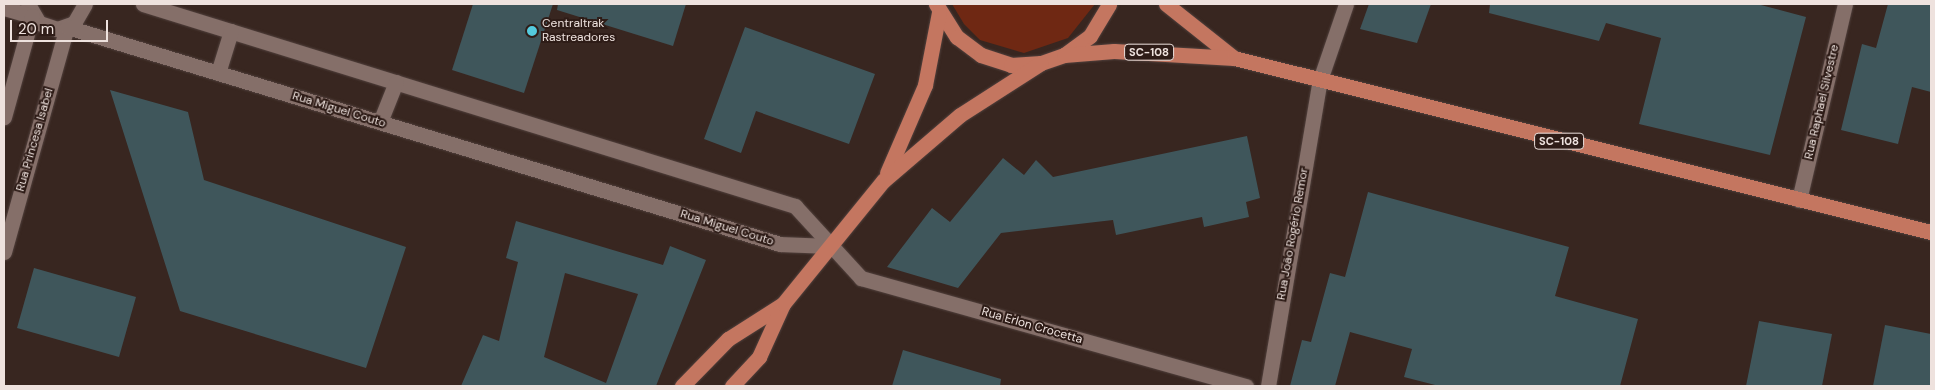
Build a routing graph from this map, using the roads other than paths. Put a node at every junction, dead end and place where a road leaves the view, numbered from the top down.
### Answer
1 (85, 4) edge
2 (144, 4) edge
3 (1109, 4) edge
4 (1166, 4) edge
5 (1346, 4) edge
6 (1846, 4) edge
7 (4, 8) edge
8 (938, 8) edge
9 (30, 10) edge
10 (67, 27) junction
11 (231, 31) junction
12 (1064, 55) junction
13 (1234, 58) junction
14 (1041, 64) junction
15 (218, 73) junction
16 (396, 82) junction
17 (1319, 83) junction
18 (4, 117) edge
19 (380, 122) junction
20 (883, 181) junction
21 (1799, 200) junction
22 (1931, 232) edge
23 (829, 246) junction
24 (4, 252) edge
25 (782, 304) junction
26 (682, 386) edge
27 (732, 386) edge
28 (1246, 386) edge
29 (1268, 386) edge

1 - 10 street
2 - 11 street
3 - 12 main road
4 - 13 main road, SC-108
5 - 17 street, Rua João Rogério Remor
6 - 21 street, Rua Raphael Silvestre
7 - 9 street
8 - 14 main road
8 - 20 main road
9 - 10 street, Rua Miguel Couto
9 - 18 street
10 - 15 street, Rua Miguel Couto
10 - 24 street, Rua Princesa Isabel
11 - 15 street
11 - 16 street
12 - 13 main road, SC-108
12 - 14 main road
13 - 17 main road, SC-108
14 - 20 main road
15 - 19 street, Rua Miguel Couto
16 - 19 street
16 - 23 street
17 - 21 main road, SC-108
17 - 29 street, Rua João Rogério Remor
19 - 23 street, Rua Miguel Couto
20 - 23 main road
21 - 22 main road, SC-108
23 - 25 main road
23 - 28 street, Rua Erlon Crocetta
25 - 26 main road
25 - 27 main road

